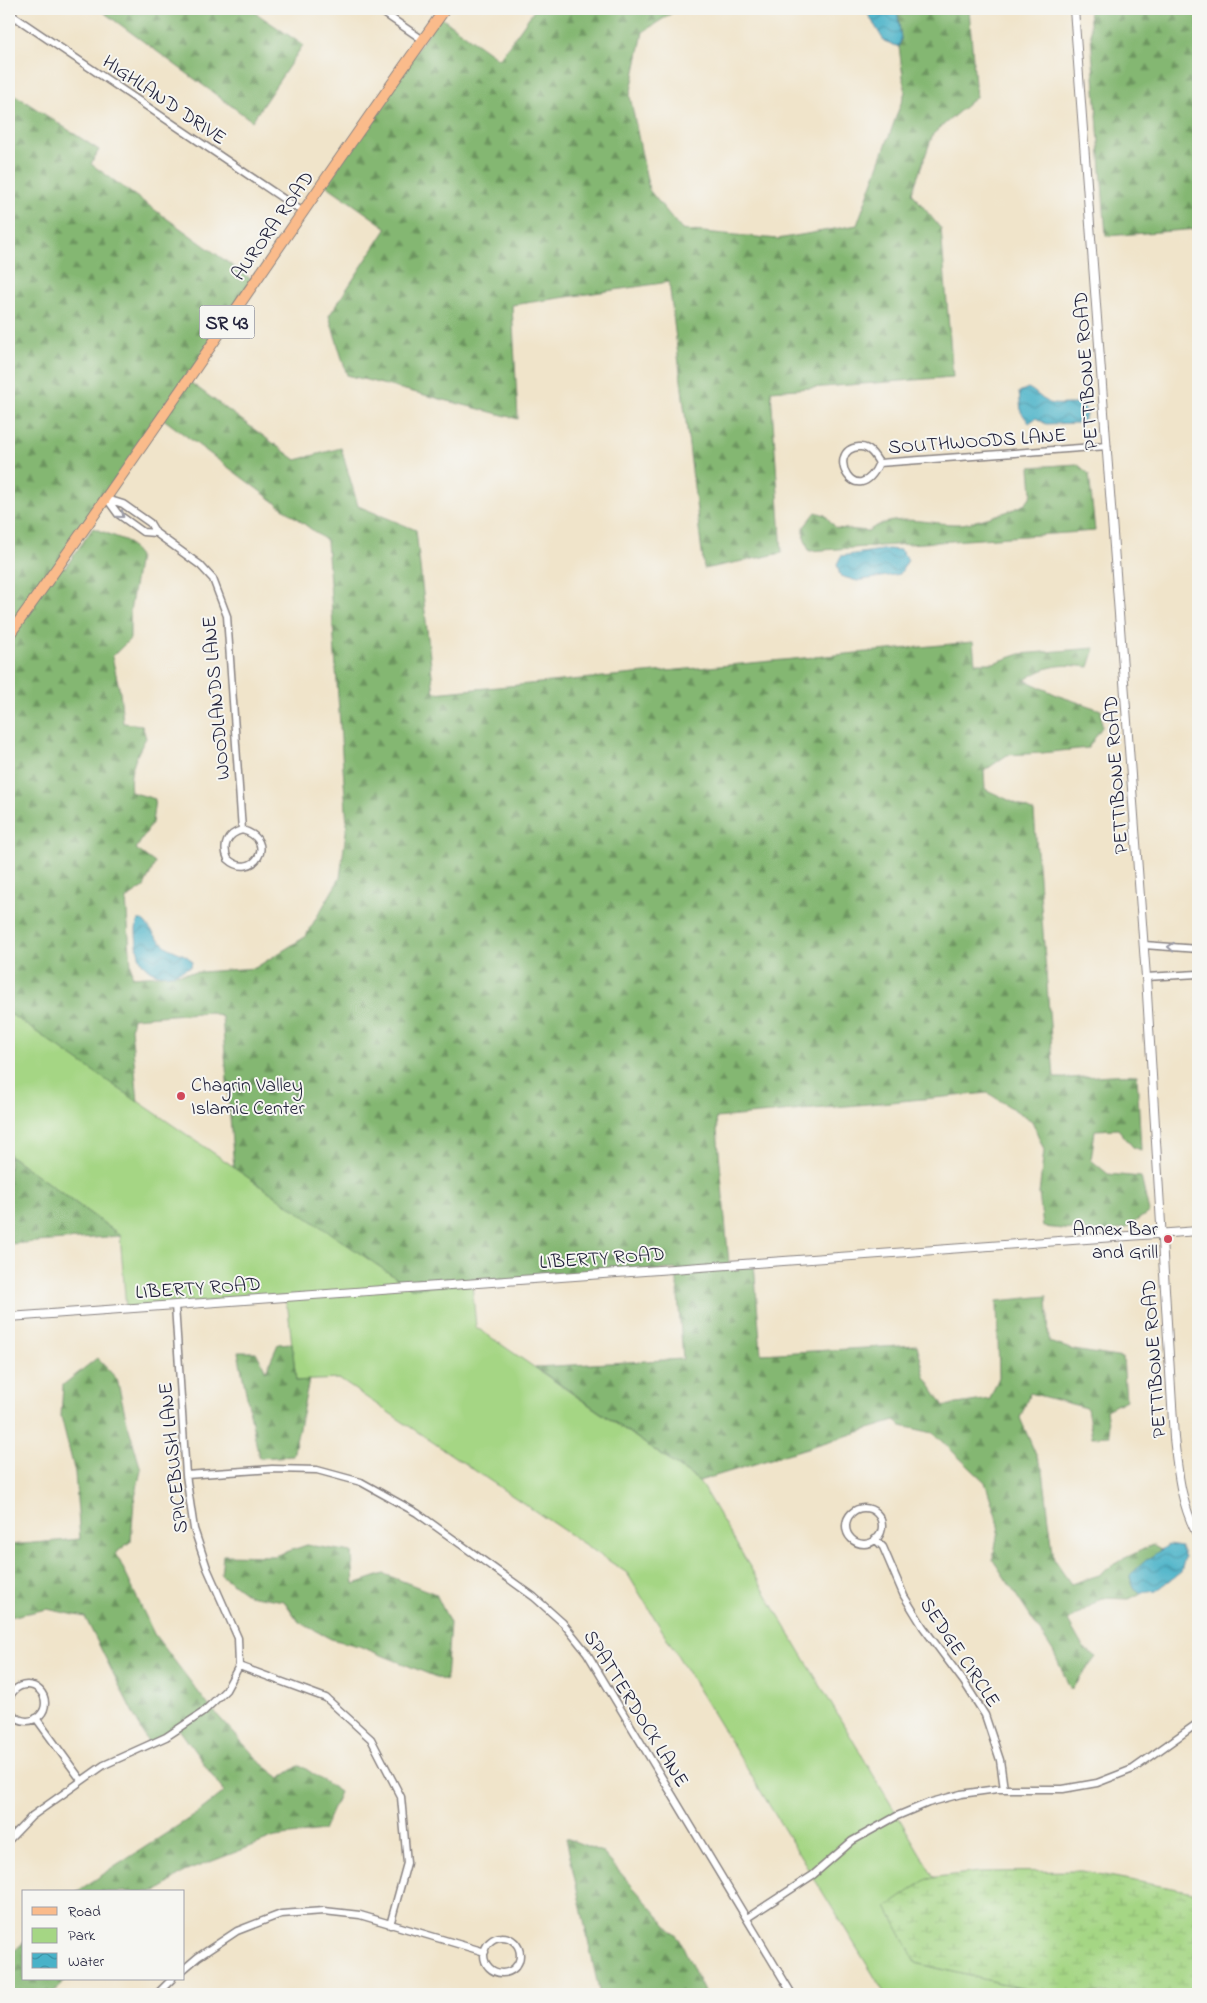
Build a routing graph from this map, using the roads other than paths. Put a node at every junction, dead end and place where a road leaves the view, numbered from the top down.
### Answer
1 (378, 9) edge
2 (445, 9) edge
3 (1074, 9) edge
4 (9, 13) edge
5 (423, 40) junction
6 (303, 212) junction
7 (1107, 446) junction
8 (879, 463) junction
9 (107, 499) junction
10 (156, 533) junction
11 (9, 635) edge
12 (242, 830) junction
13 (1144, 945) junction
14 (1198, 949) edge
15 (1198, 974) edge
16 (1146, 977) junction
17 (1198, 1230) edge
18 (1162, 1234) junction
19 (175, 1305) junction
20 (9, 1317) edge
21 (186, 1476) junction
22 (1198, 1536) edge
23 (875, 1539) junction
24 (239, 1666) junction
25 (36, 1718) junction
26 (1198, 1723) edge
27 (81, 1780) junction
28 (1004, 1789) junction
29 (9, 1840) edge
30 (747, 1918) junction
31 (390, 1925) junction
32 (485, 1952) junction
33 (185, 1968) edge
34 (171, 1980) edge
35 (157, 1994) edge
36 (792, 1994) edge

1 - 5 street
2 - 5 main road, AURORA ROAD / SR 43
3 - 7 street, PETTIBONE ROAD
4 - 6 street, HIGHLAND DRIVE
5 - 6 main road, AURORA ROAD / SR 43
6 - 9 main road, AURORA ROAD / SR 43
7 - 8 street, SOUTHWOODS LANE
7 - 13 street, PETTIBONE ROAD
8 - 8 street, SOUTHWOODS LANE
9 - 10 street, WOODLANDS LANE
9 -> 10 street, WOODLANDS LANE
9 - 11 main road, AURORA ROAD / SR 43
10 - 12 street, WOODLANDS LANE
12 - 12 street
14 -> 13 street
13 - 16 street, PETTIBONE ROAD
15 - 16 street
16 - 18 street, PETTIBONE ROAD
17 - 18 street, LIBERTY ROAD
18 - 19 street, LIBERTY ROAD
18 - 22 street, PETTIBONE ROAD
19 - 20 street, LIBERTY ROAD
19 - 21 street, SPICEBUSH LANE
21 - 24 street, SPICEBUSH LANE
21 - 30 street, SPATTERDOCK LANE
23 - 23 street
23 - 28 street, SEDGE CIRCLE
24 - 27 street
24 - 31 street
25 - 25 street
25 - 27 street
26 - 28 street
27 - 29 street
28 - 30 street
30 - 36 street, SPATTERDOCK LANE
31 - 32 street
31 - 33 street
32 - 32 street
34 - 35 street

